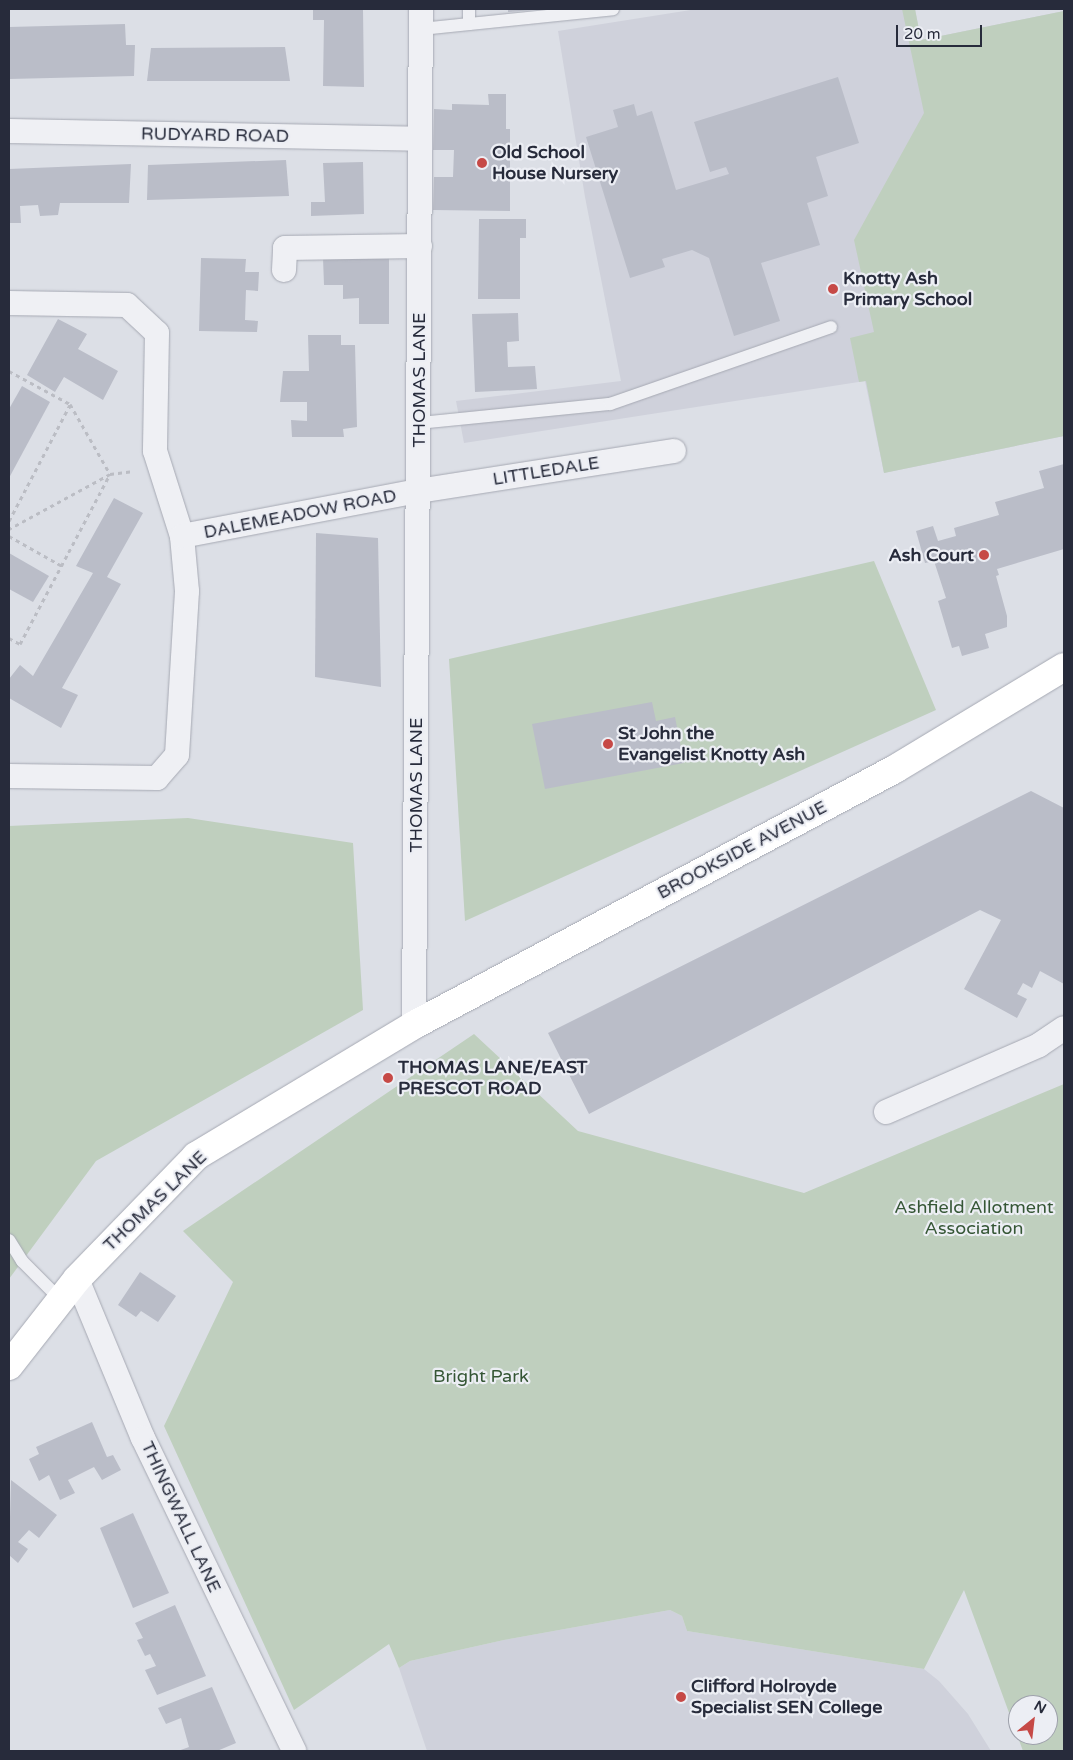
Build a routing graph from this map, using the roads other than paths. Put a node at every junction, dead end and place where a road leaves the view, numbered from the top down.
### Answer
1 (469, 9) edge
2 (613, 9) edge
3 (421, 19) edge
4 (470, 24) junction
5 (9, 131) edge
6 (420, 139) junction
7 (420, 246) junction
8 (284, 270) dead end
9 (9, 303) edge
10 (831, 327) dead end
11 (418, 424) junction
12 (674, 451) dead end
13 (418, 491) junction
14 (182, 536) junction
15 (1064, 667) edge
16 (9, 776) edge
17 (414, 1025) junction
18 (1064, 1028) edge
19 (886, 1112) dead end
20 (9, 1240) edge
21 (69, 1290) junction
22 (9, 1366) edge
23 (294, 1751) edge

1 - 4 lane
2 - 4 lane
3 - 4 lane
3 - 6 street, THOMAS LANE
5 - 6 street, RUDYARD ROAD
6 - 7 street, THOMAS LANE
7 - 8 street
7 - 11 street, THOMAS LANE
9 - 14 street, DALEMEADOW ROAD
10 - 11 lane
11 - 13 street, THOMAS LANE
12 - 13 street, LITTLEDALE
13 - 14 street, DALEMEADOW ROAD
13 - 17 street, THOMAS LANE
14 - 16 street, DALEMEADOW ROAD
15 - 17 street, BROOKSIDE AVENUE
17 - 21 street, THOMAS LANE
18 - 19 street
20 - 21 lane
21 - 22 street, THOMAS LANE
21 - 23 street, THINGWALL LANE

